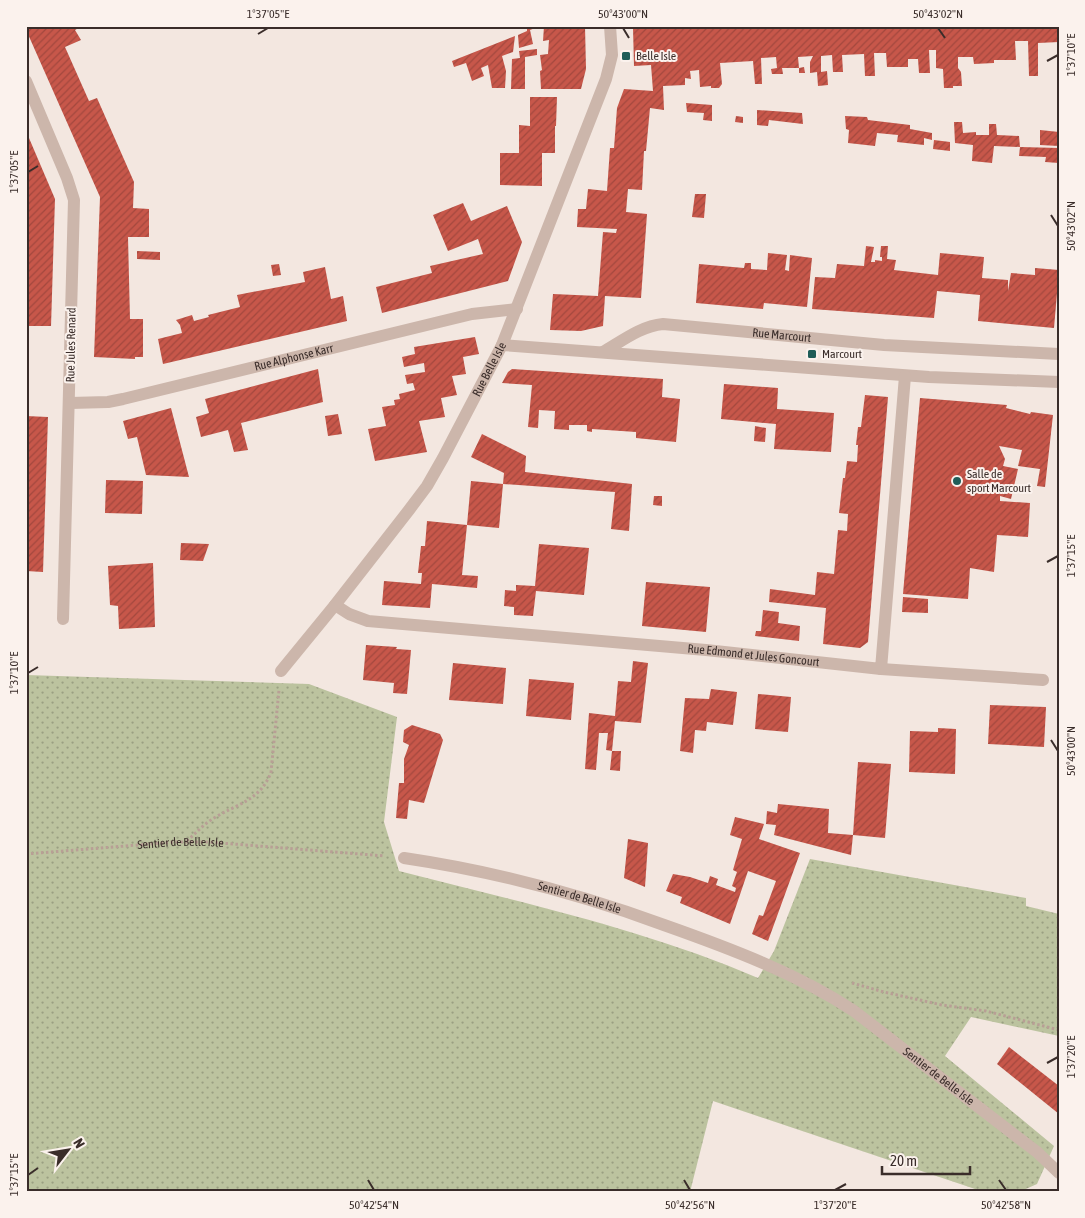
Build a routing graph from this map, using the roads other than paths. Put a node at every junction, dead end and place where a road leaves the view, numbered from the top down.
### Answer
1 (610, 26) edge
2 (26, 81) edge
3 (517, 309) junction
4 (502, 345) junction
5 (603, 352) junction
6 (1059, 354) edge
7 (905, 376) junction
8 (1059, 382) edge
9 (70, 403) junction
10 (335, 606) junction
11 (63, 619) dead end
12 (881, 669) junction
13 (281, 671) road end
14 (1043, 680) dead end
15 (404, 858) road end
16 (1059, 1174) edge

1 - 3 street, Rue Belle Isle
2 - 9 street, Rue Jules Renard
3 - 4 street, Rue Belle Isle
3 - 9 street, Rue Alphonse Karr
4 - 5 street
4 - 10 street, Rue Belle Isle
5 - 6 street, Rue Marcourt
5 - 7 street
7 - 8 street
7 - 12 street
9 - 11 street, Rue Jules Renard
10 - 12 street, Rue Edmond et Jules Goncourt
10 - 13 street, Rue Belle Isle
12 - 14 street, Rue Edmond et Jules Goncourt
15 - 16 street, Sentier de Belle Isle

